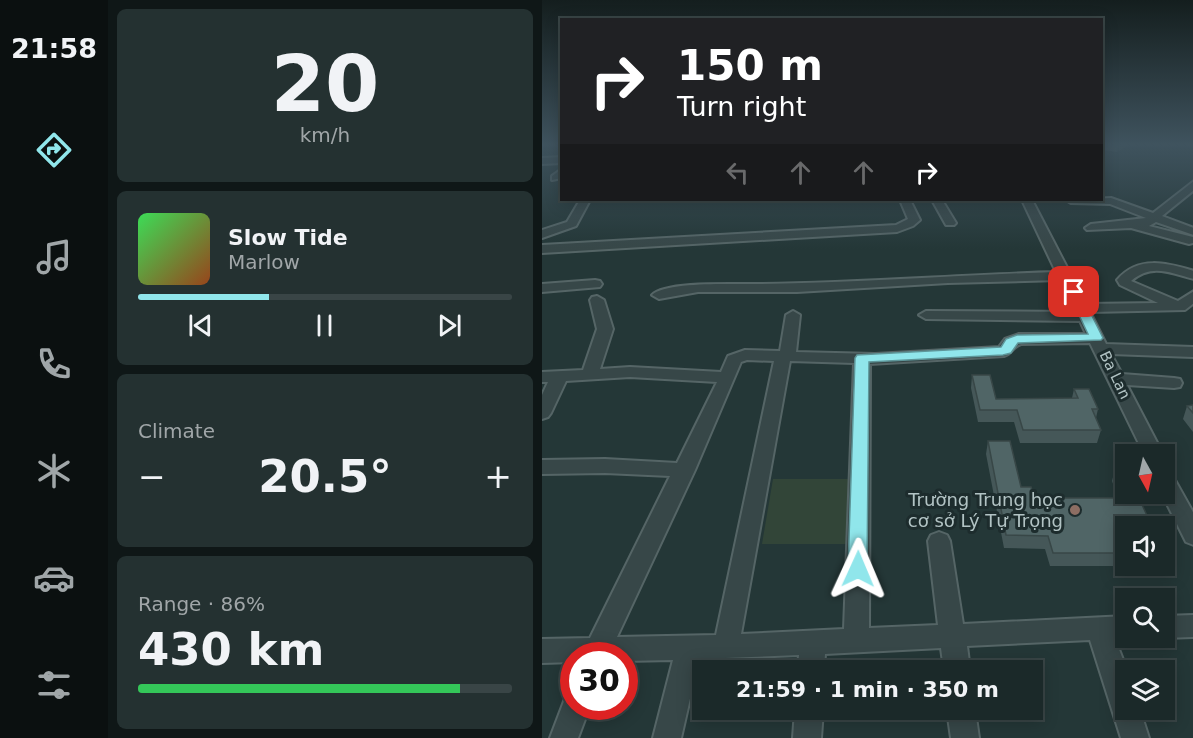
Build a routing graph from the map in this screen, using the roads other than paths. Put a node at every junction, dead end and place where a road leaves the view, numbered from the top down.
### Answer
1 (1192, 185) edge
2 (584, 201) edge
3 (905, 201) edge
4 (938, 201) edge
5 (1028, 201) edge
6 (1103, 201) edge
7 (1158, 217) junction
8 (950, 223) dead end
9 (1134, 226) junction
10 (1091, 228) dead end
11 (1193, 232) edge
12 (542, 234) edge
13 (1193, 241) edge
14 (542, 249) edge
15 (1193, 275) edge
16 (1066, 276) junction
17 (542, 288) edge
18 (659, 295) dead end
19 (1193, 295) edge
20 (1180, 307) junction
21 (1084, 313) junction
22 (793, 315) dead end
23 (926, 315) dead end
24 (1100, 344) junction
25 (1193, 352) edge
26 (785, 356) junction
27 (862, 358) junction
28 (590, 374) junction
29 (550, 377) edge
30 (728, 377) junction
31 (1117, 379) junction
32 (1174, 383) dead end
33 (542, 414) edge
34 (1148, 444) edge
35 (542, 467) edge
36 (685, 470) junction
37 (1175, 498) edge
38 (1192, 530) edge
39 (939, 541) dead end
40 (1193, 626) edge
41 (1115, 627) edge
42 (1175, 627) edge
43 (1099, 628) junction
44 (953, 637) junction
45 (856, 639) junction
46 (601, 642) edge
47 (813, 643) junction
48 (726, 647) junction
49 (689, 648) junction
50 (638, 650) edge
51 (542, 651) edge
52 (560, 651) edge
53 (812, 660) edge
54 (956, 660) edge
55 (1115, 676) edge
56 (571, 720) edge
57 (808, 720) edge
58 (962, 720) edge
59 (1129, 720) edge
60 (564, 738) edge
61 (667, 738) edge
62 (807, 738) edge
63 (965, 738) edge
64 (1135, 738) edge

1 - 7 street
2 - 12 street
3 - 14 street
4 - 8 street
5 - 16 street, Ba Lan
6 - 7 street
7 - 9 street
7 - 11 street
9 - 10 street
9 - 13 street
15 - 20 street
16 - 18 street
16 - 21 street, Ba Lan
17 - 28 street
19 - 20 street
20 - 21 street
21 - 23 street
21 - 24 street, Ba Lan
22 - 26 street
24 - 25 street
24 - 27 street
24 - 31 street, Ba Lan
26 - 27 street
26 - 30 street
26 - 48 street
27 - 45 street
28 - 29 street
28 - 30 street
29 - 33 street
30 - 36 street
31 - 32 street
31 - 34 street, Ba Lan
35 - 36 street
36 - 46 street
37 - 38 street
39 - 44 street
40 - 42 street
41 - 43 street
43 - 44 street
43 - 55 street
44 - 45 street
44 - 54 street
45 - 47 street
47 - 48 street
47 - 53 street
48 - 49 street
49 - 50 street
49 - 61 street
51 - 52 street
56 - 60 street
57 - 62 street
58 - 63 street
59 - 64 street

